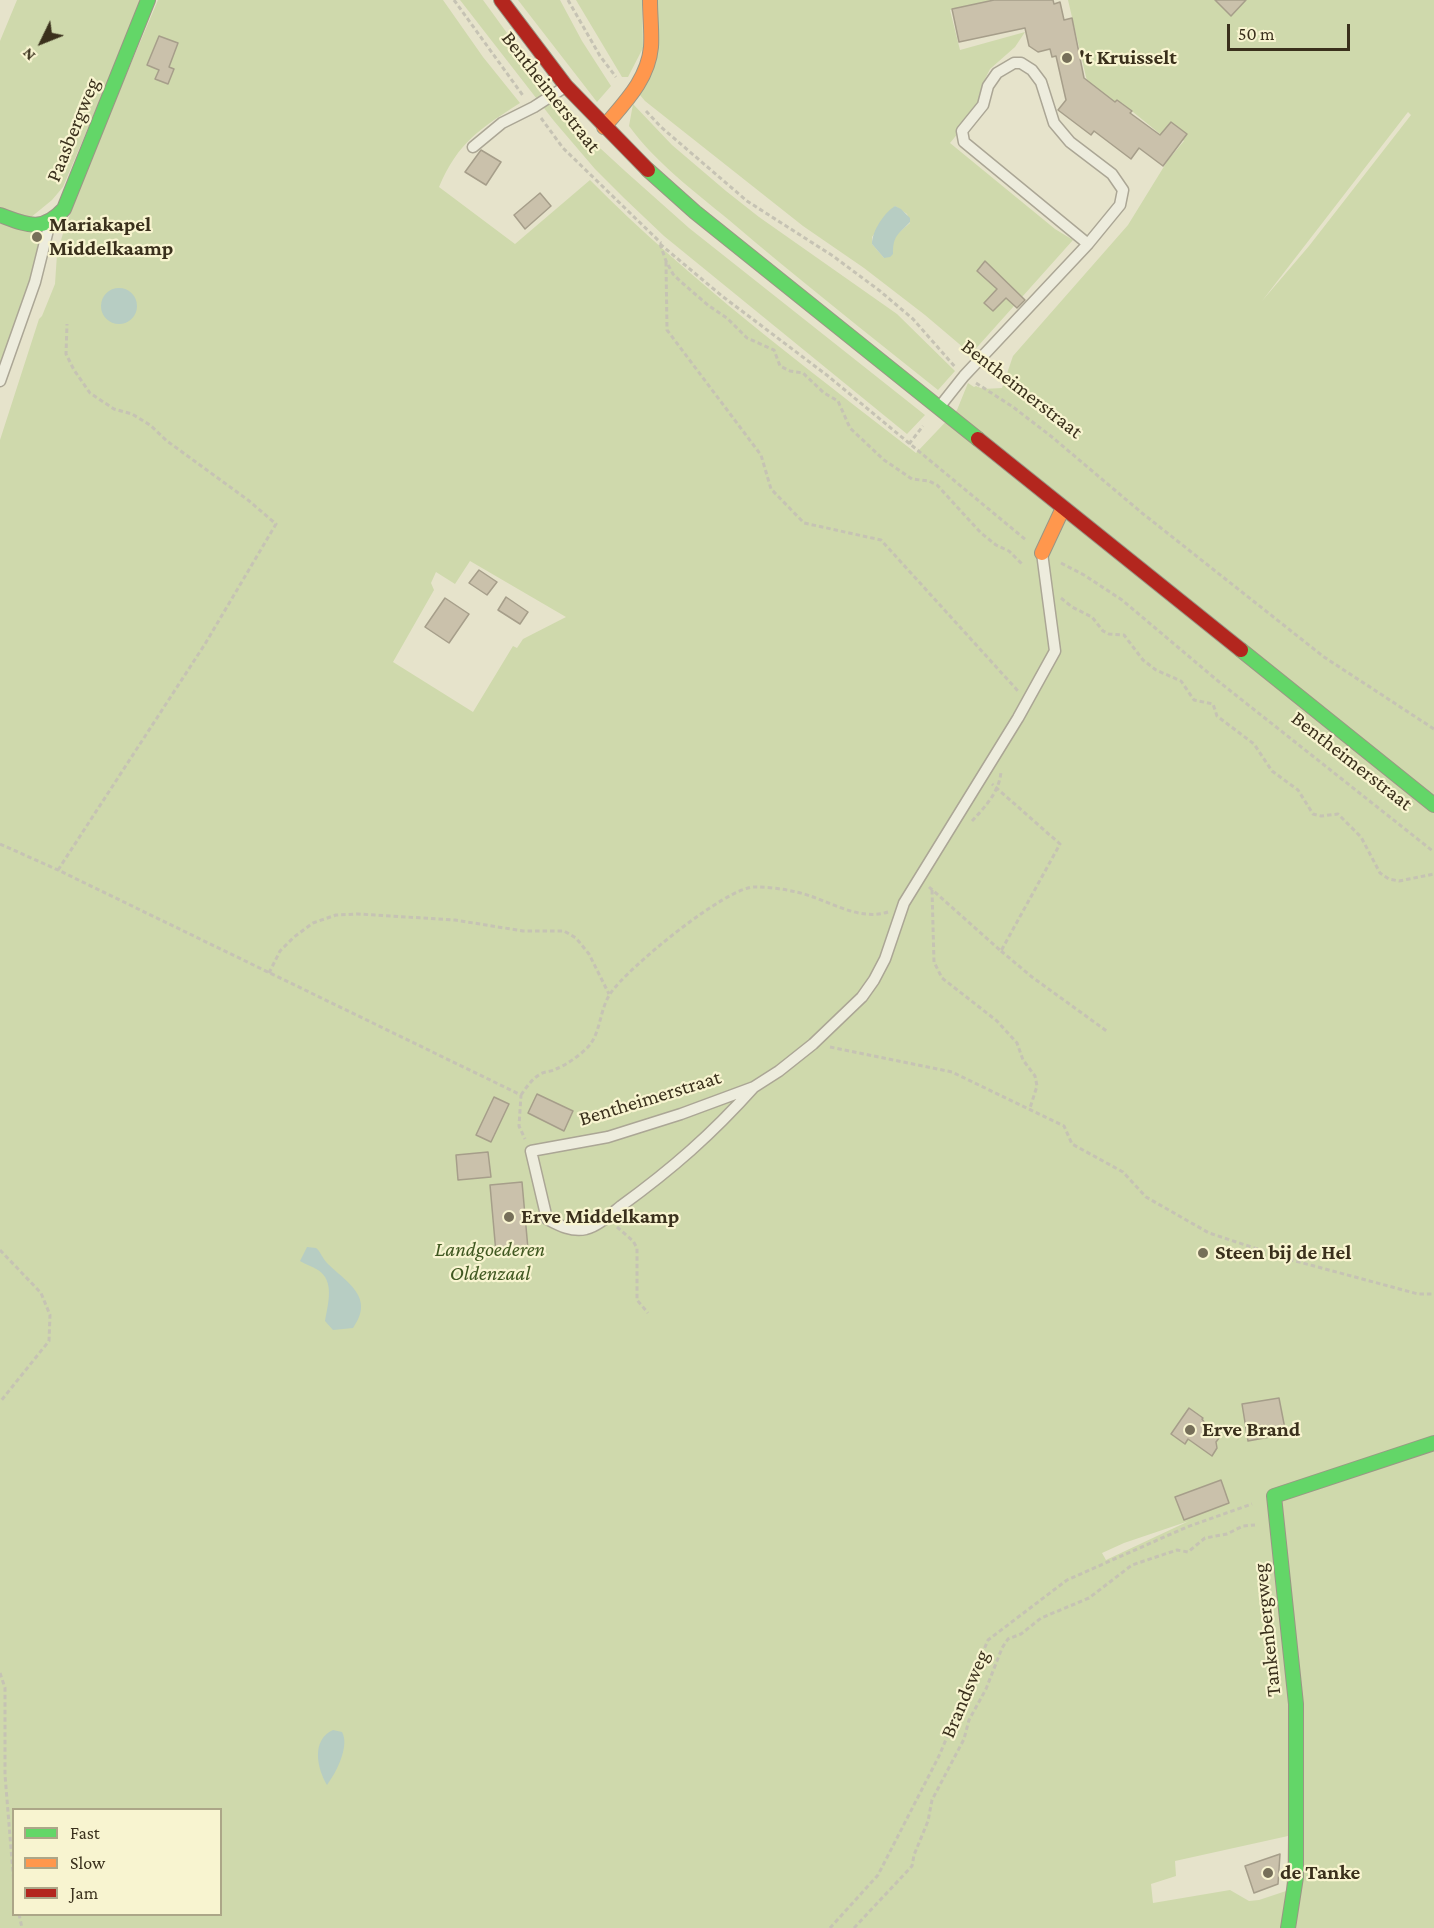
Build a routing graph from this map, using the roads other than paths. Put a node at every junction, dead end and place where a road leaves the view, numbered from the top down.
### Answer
1 (148, 0) edge
2 (501, 0) edge
3 (650, 0) edge
4 (566, 86) junction
5 (604, 127) junction
6 (473, 147) dead end
7 (0, 215) edge
8 (50, 223) junction
9 (1088, 244) junction
10 (0, 381) edge
11 (939, 408) junction
12 (1063, 508) junction
13 (1042, 553) joint
14 (1434, 805) edge
15 (754, 1087) junction
16 (1434, 1443) edge
17 (1288, 1928) edge

1 - 8 main road, Paasbergweg
2 - 4 main road, Bentheimerstraat
3 - 5 main road
4 - 5 main road, Bentheimerstraat
4 - 6 lane
5 - 11 main road, Bentheimerstraat
7 - 8 main road
8 - 10 lane
9 - 9 lane
9 - 11 lane
11 - 12 main road, Bentheimerstraat
12 - 13 main road
12 - 14 main road, Bentheimerstraat
13 - 15 lane, Bentheimerstraat
15 - 15 lane, Bentheimerstraat
16 - 17 main road, Tankenbergweg

